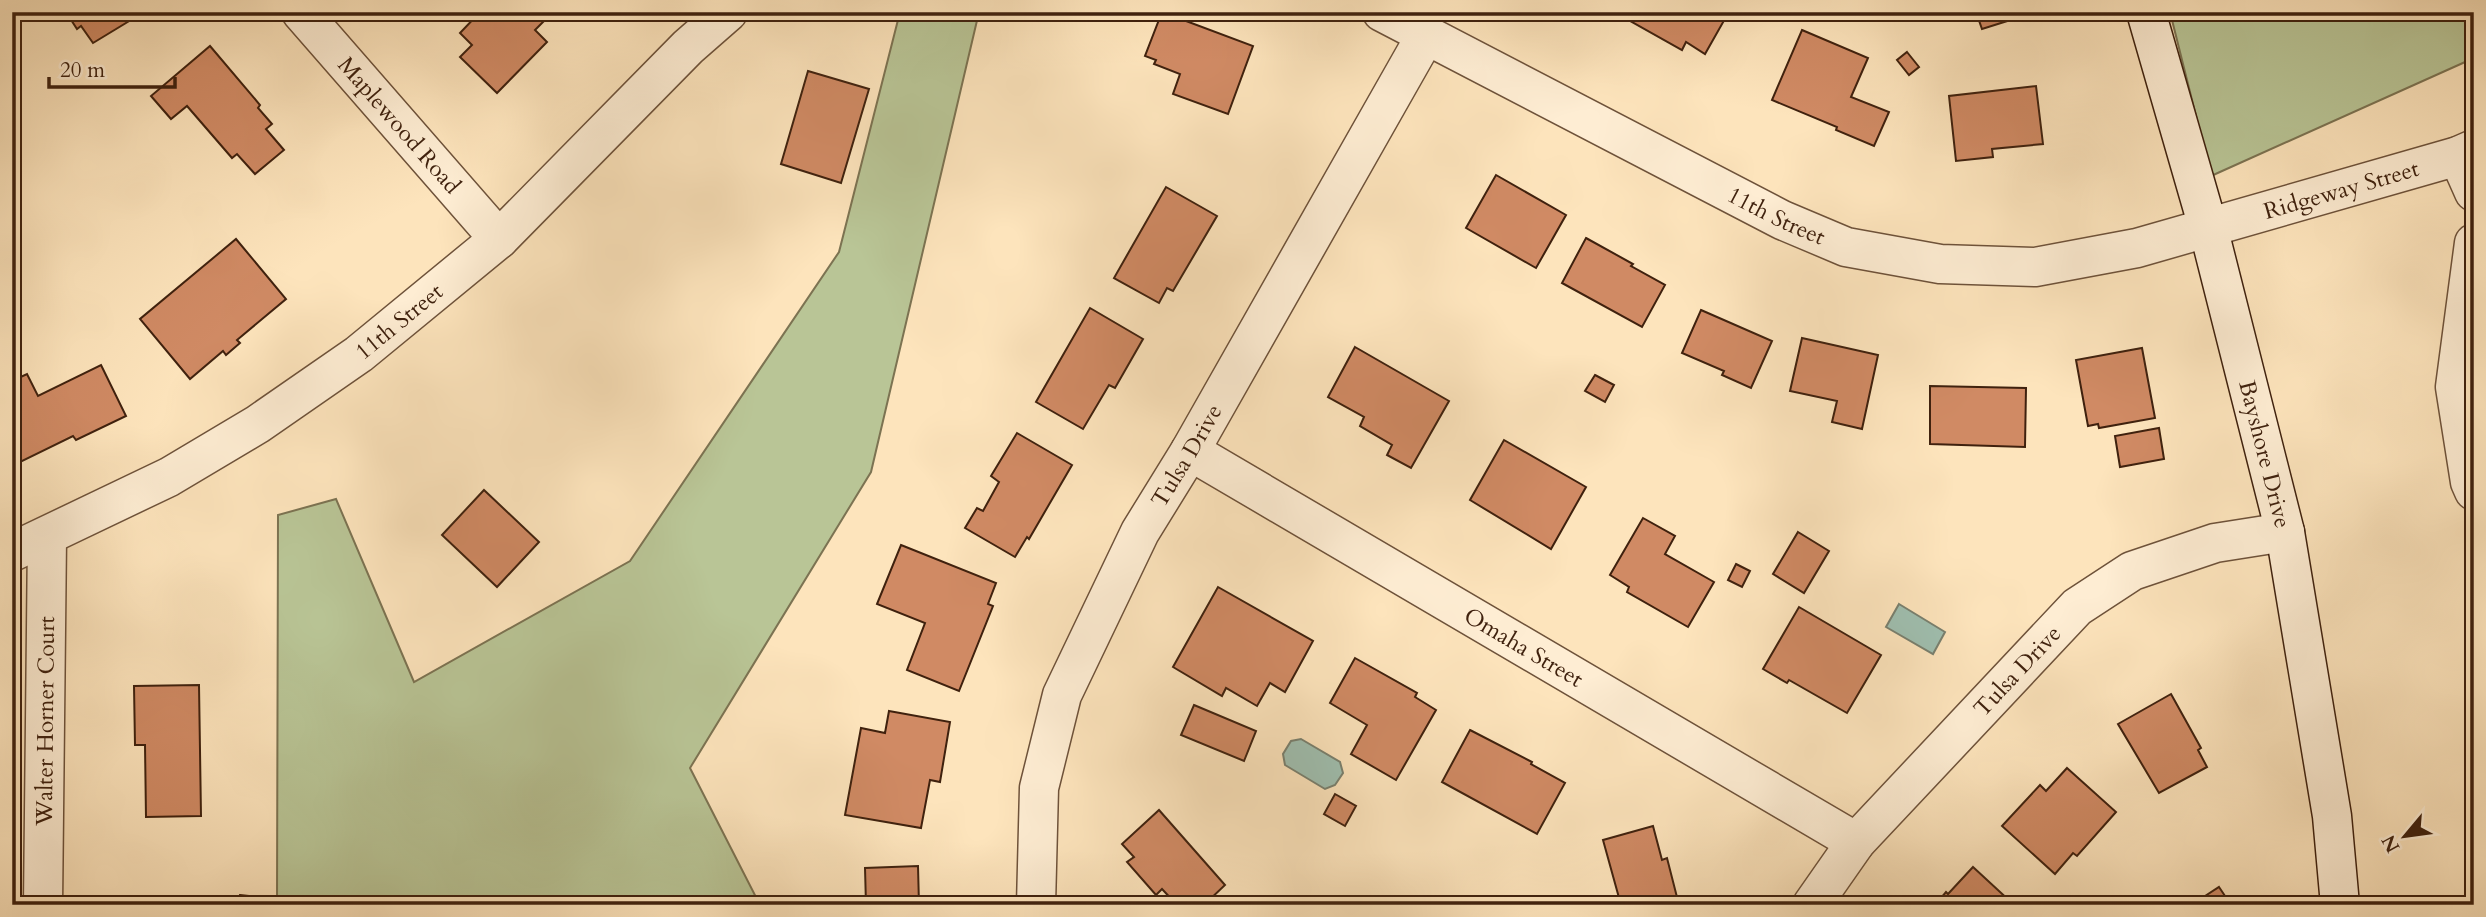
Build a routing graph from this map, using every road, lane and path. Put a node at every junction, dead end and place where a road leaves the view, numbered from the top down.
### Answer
1 (302, 12) edge
2 (728, 12) edge
3 (1382, 12) edge
4 (2146, 12) edge
5 (1426, 35) junction
6 (2466, 153) edge
7 (2474, 192) edge
8 (2208, 228) junction
9 (499, 239) junction
10 (2474, 243) edge
11 (2465, 388) edge
12 (1190, 452) junction
13 (2474, 491) edge
14 (2285, 532) junction
15 (47, 537) junction
16 (12, 552) edge
17 (1856, 842) junction
18 (43, 905) edge
19 (1036, 905) edge
20 (1812, 905) edge
21 (2340, 905) edge

1 - 9 street, Maplewood Road
2 - 9 street, 11th Street
3 - 5 street, 11th Street
4 - 8 street, Bayshore Drive
5 - 8 street, 11th Street
5 - 12 street, Tulsa Drive
6 - 7 street
6 - 8 street, Ridgeway Street
8 - 14 street, Bayshore Drive
9 - 15 street, 11th Street
10 - 11 street
11 - 13 street
12 - 17 street, Omaha Street
12 - 19 street, Tulsa Drive
14 - 17 street, Tulsa Drive
14 - 21 street, Bayshore Drive
15 - 16 street, 11th Street
15 - 18 street, Walter Horner Court
17 - 20 street, Tulsa Drive

